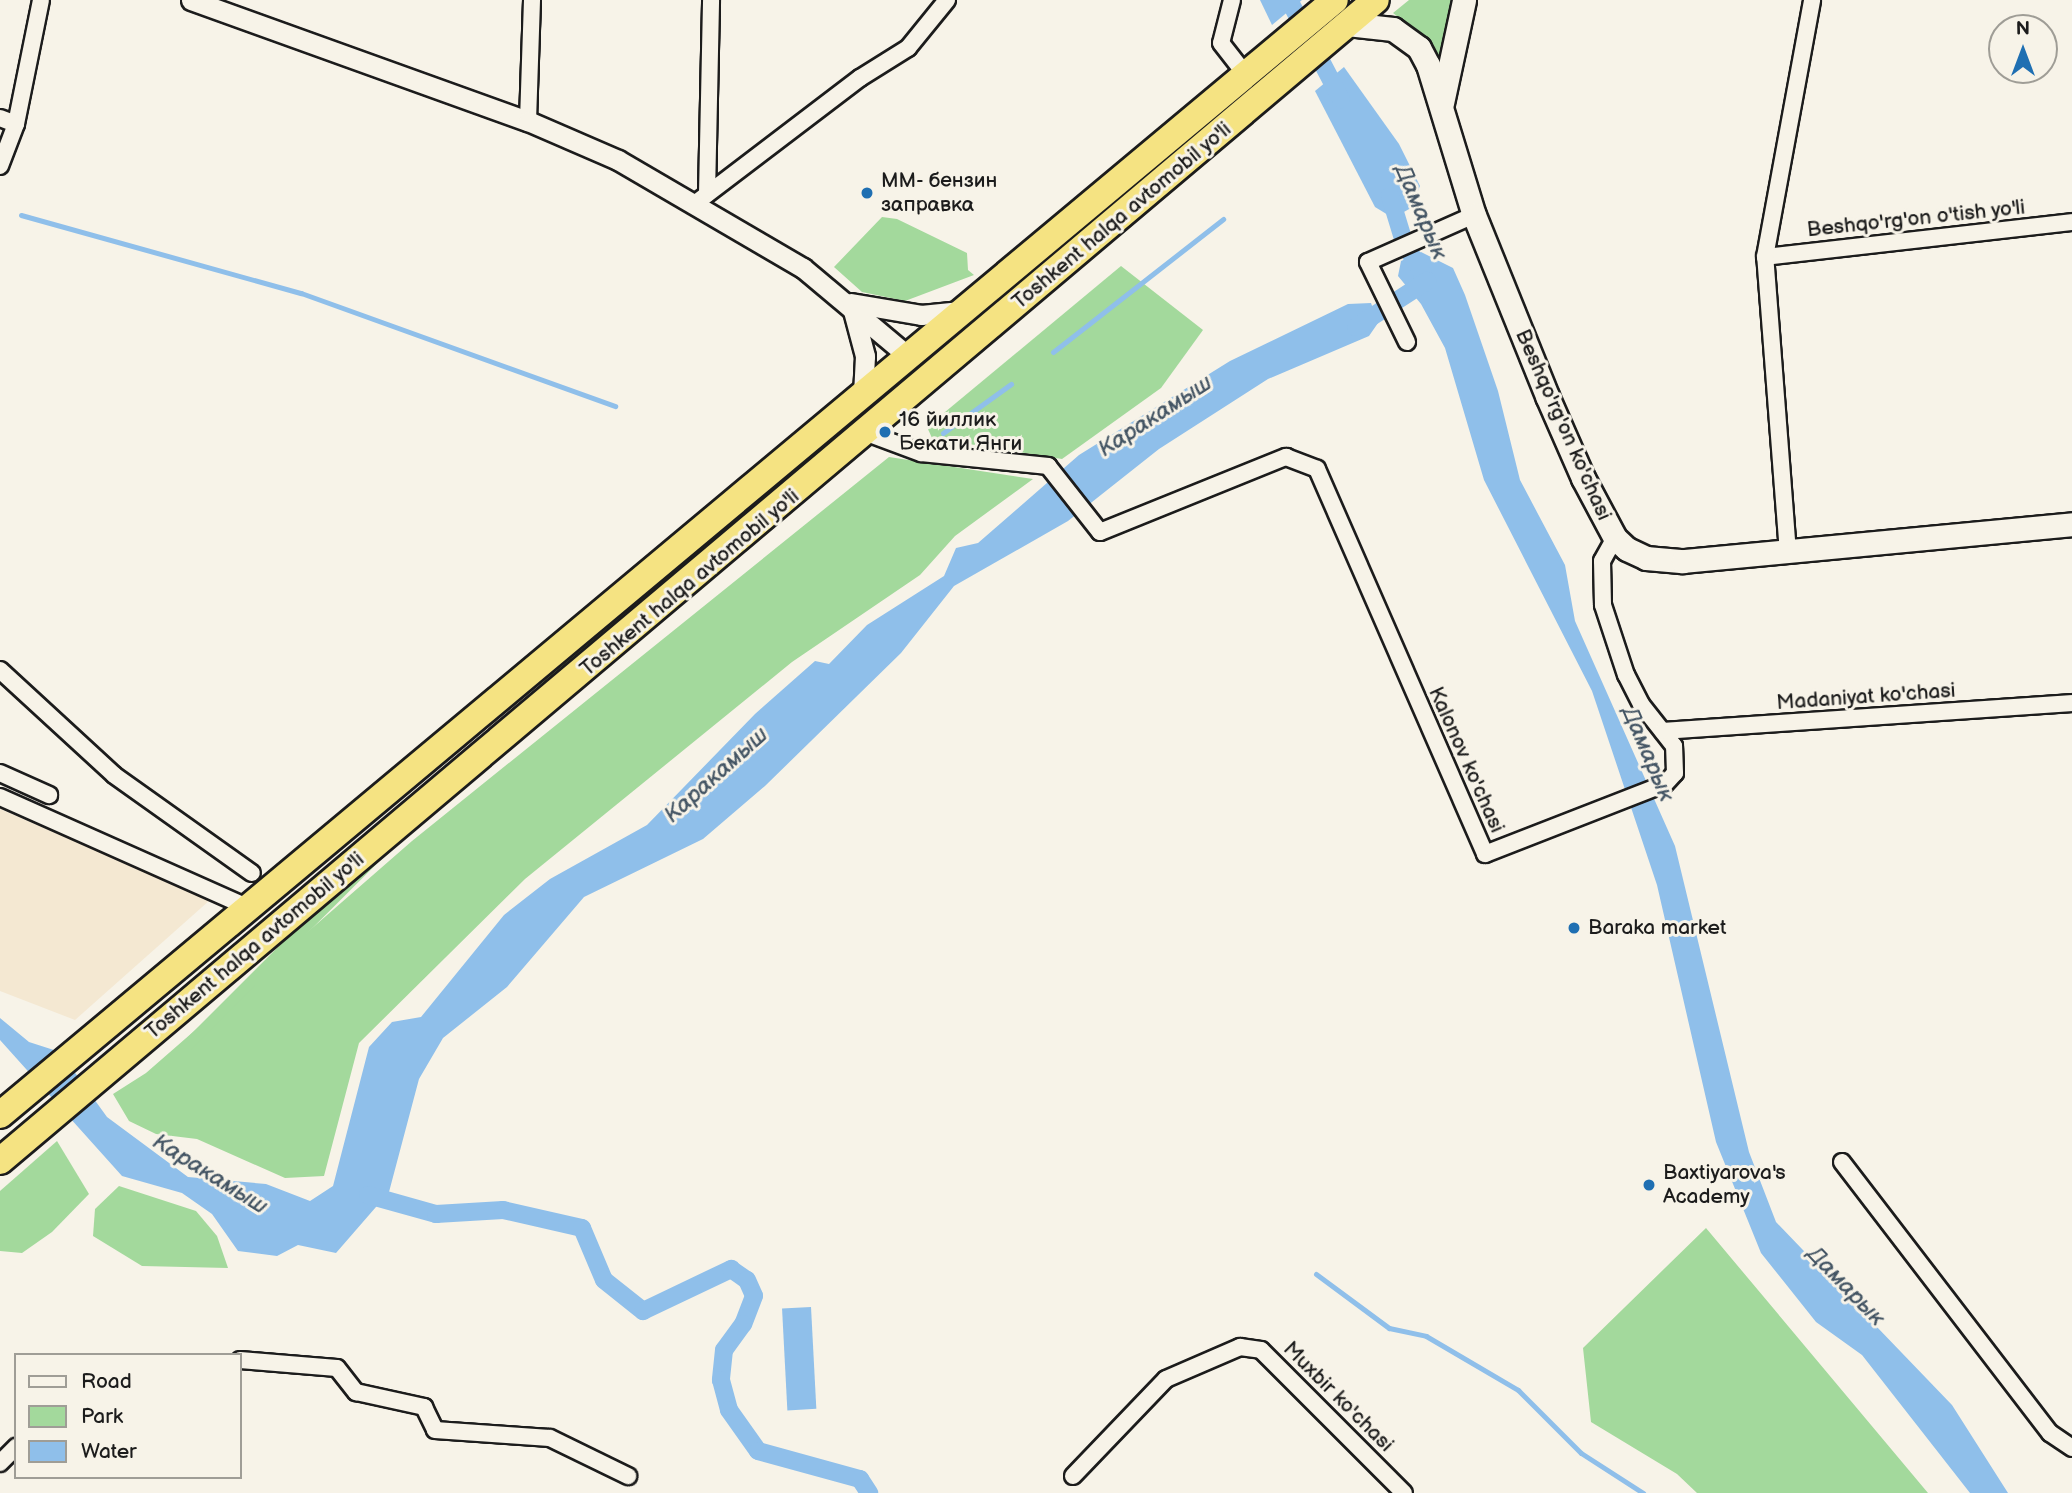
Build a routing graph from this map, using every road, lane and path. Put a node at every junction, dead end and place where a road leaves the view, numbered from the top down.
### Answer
1 (41, 0) edge
2 (191, 0) edge
3 (532, 0) edge
4 (712, 0) edge
5 (947, 0) edge
6 (1232, 0) edge
7 (1376, 0) edge
8 (1464, 0) edge
9 (1812, 0) edge
10 (1334, 1) edge
11 (1347, 24) junction
12 (1253, 68) junction
13 (1441, 109) junction
14 (0, 118) edge
15 (528, 121) junction
16 (16, 124) junction
17 (0, 166) edge
18 (702, 198) junction
19 (1474, 215) junction
20 (2072, 222) edge
21 (1765, 257) junction
22 (850, 303) junction
23 (961, 311) junction
24 (1408, 342) dead end
25 (908, 356) junction
26 (929, 379) junction
27 (863, 393) junction
28 (867, 433) junction
29 (2072, 524) edge
30 (1615, 538) junction
31 (1788, 554) junction
32 (614, 600) junction
33 (637, 628) junction
34 (0, 670) edge
35 (2072, 702) edge
36 (1663, 731) junction
37 (0, 773) edge
38 (49, 794) dead end
39 (0, 797) edge
40 (252, 873) dead end
41 (249, 908) junction
42 (6, 1110) edge
43 (0, 1161) edge
44 (1842, 1162) dead end
45 (242, 1360) edge
46 (2072, 1448) edge
47 (14, 1449) edge
48 (0, 1463) edge
49 (628, 1476) dead end
50 (1073, 1476) dead end
51 (1404, 1493) edge

1 - 16 street
2 - 15 street
3 - 15 street
4 - 18 street
5 - 18 street
6 - 12 street
7 - 11 highway, Toshkent halqa avtomobil yo'li
8 - 13 main road, Beshqo'rg'on ko'chasi
9 - 21 street
10 - 12 highway, Toshkent halqa avtomobil yo'li
11 - 13 main road, Beshqo'rg'on ko'chasi
11 - 26 highway, Toshkent halqa avtomobil yo'li
12 - 23 highway, Toshkent halqa avtomobil yo'li
13 - 19 main road, Beshqo'rg'on ko'chasi
14 - 16 street
15 - 18 street
16 - 17 street
18 - 22 street
19 - 24 street
19 - 30 main road, Beshqo'rg'on ko'chasi
20 - 21 street, Beshqo'rg'on o'tish yo'li
21 - 31 street
22 - 23 street
22 - 25 street
22 - 27 street
23 - 25 highway, Toshkent halqa avtomobil yo'li
25 - 26 highway
25 - 27 highway, Toshkent halqa avtomobil yo'li
26 - 28 highway, Toshkent halqa avtomobil yo'li
27 - 32 highway, Toshkent halqa avtomobil yo'li
28 - 33 highway, Toshkent halqa avtomobil yo'li
28 - 36 street, Kalonov ko'chasi
29 - 31 main road, Beshqo'rg'on ko'chasi
30 - 31 main road, Beshqo'rg'on ko'chasi
30 - 36 street, Kalonov ko'chasi
32 - 33 highway
32 - 41 highway, Toshkent halqa avtomobil yo'li
33 - 43 highway, Toshkent halqa avtomobil yo'li
34 - 40 street
35 - 36 street, Madaniyat ko'chasi
37 - 38 street
39 - 41 street
41 - 42 highway, Toshkent halqa avtomobil yo'li
44 - 46 street
45 - 49 street
47 - 48 street
50 - 51 street, Muxbir ko'chasi

